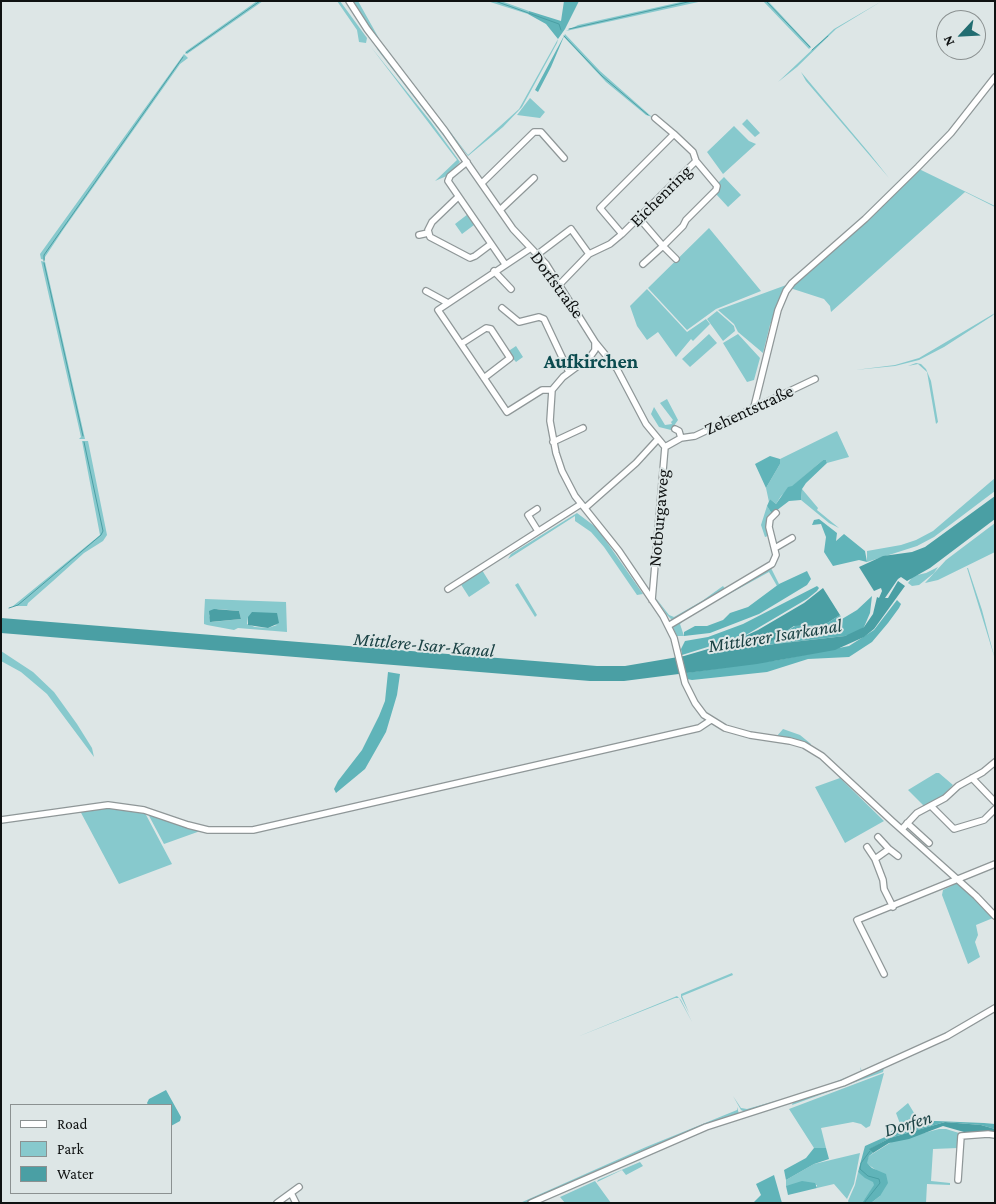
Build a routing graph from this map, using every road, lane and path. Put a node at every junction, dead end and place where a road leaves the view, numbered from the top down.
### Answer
1 (349, 1) edge
2 (995, 77) edge
3 (655, 118) dead end
4 (674, 134) junction
5 (564, 158) dead end
6 (696, 161) junction
7 (467, 162) junction
8 (534, 178) dead end
9 (482, 183) junction
10 (458, 197) junction
11 (500, 210) junction
12 (639, 218) junction
13 (428, 233) junction
14 (622, 234) junction
15 (419, 235) dead end
16 (491, 244) junction
17 (663, 246) junction
18 (531, 248) junction
19 (538, 254) junction
20 (589, 254) junction
21 (676, 258) dead end
22 (505, 264) junction
23 (643, 264) dead end
24 (494, 271) junction
25 (560, 284) junction
26 (512, 289) dead end
27 (426, 292) dead end
28 (448, 303) junction
29 (502, 308) dead end
30 (461, 344) junction
31 (595, 345) junction
32 (569, 372) junction
33 (484, 378) junction
34 (815, 379) dead end
35 (552, 390) junction
36 (754, 407) junction
37 (583, 428) dead end
38 (676, 429) dead end
39 (681, 438) junction
40 (658, 439) junction
41 (553, 442) junction
42 (665, 447) junction
43 (583, 506) junction
44 (538, 509) dead end
45 (776, 513) dead end
46 (538, 532) junction
47 (792, 538) dead end
48 (774, 548) junction
49 (448, 589) dead end
50 (652, 600) junction
51 (668, 626) junction
52 (711, 720) junction
53 (995, 762) edge
54 (972, 778) junction
55 (995, 802) edge
56 (931, 806) junction
57 (995, 809) edge
58 (1, 820) edge
59 (892, 821) junction
60 (907, 823) junction
61 (902, 829) junction
62 (878, 837) dead end
63 (916, 843) junction
64 (928, 843) dead end
65 (867, 847) dead end
66 (889, 848) junction
67 (898, 856) dead end
68 (876, 859) junction
69 (995, 864) edge
70 (959, 880) junction
71 (893, 907) junction
72 (995, 916) edge
73 (884, 974) dead end
74 (995, 1008) edge
75 (995, 1135) edge
76 (958, 1180) dead end
77 (300, 1187) dead end
78 (291, 1193) junction
79 (277, 1203) edge
80 (296, 1203) edge
81 (531, 1203) edge

1 - 7 street, Dorfstraße
2 - 36 street
3 - 4 street, Eichenring
4 - 6 street, Eichenring
4 - 14 street, Eichenring
5 - 9 street
6 - 12 street, Eichenring
6 - 17 street
7 - 9 street, Dorfstraße
7 - 10 street
8 - 11 street
9 - 11 street, Dorfstraße
10 - 13 street
10 - 16 street
11 - 18 street, Dorfstraße
12 - 14 street, Eichenring
12 - 17 street
13 - 15 street
13 - 16 street
14 - 20 street, Eichenring
16 - 22 street
17 - 21 street
17 - 23 street
18 - 19 street, Dorfstraße
18 - 22 street
19 - 20 street
19 - 25 street, Dorfstraße
20 - 25 street, Eichenring
22 - 24 street
24 - 26 street
24 - 28 street
25 - 31 street, Dorfstraße
27 - 28 street
28 - 30 street
29 - 32 street
30 - 33 street
30 - 33 street
31 - 32 street
31 - 40 street, Notburgaweg
32 - 35 street
33 - 35 street
34 - 36 street, Zehentstraße
35 - 41 street
36 - 39 street, Zehentstraße
37 - 41 street
38 - 39 street
39 - 42 street, Zehentstraße
40 - 42 street, Notburgaweg
40 - 43 street
41 - 43 street
42 - 50 street, Notburgaweg
43 - 46 street
43 - 50 street
44 - 46 street
45 - 48 street
46 - 49 street
47 - 48 street
48 - 51 street
50 - 51 street
51 - 52 street
52 - 58 street
52 - 59 street
53 - 54 street
54 - 55 street
54 - 56 street
56 - 57 street
56 - 60 street
59 - 61 street
59 - 63 street
60 - 61 street
60 - 64 street
61 - 63 street
62 - 66 street
63 - 70 street
65 - 68 street
66 - 67 street
66 - 68 street
68 - 71 street
69 - 70 street
70 - 71 street
70 - 72 street
71 - 73 street
74 - 81 street
75 - 76 street
77 - 78 street
78 - 79 street
78 - 80 street

